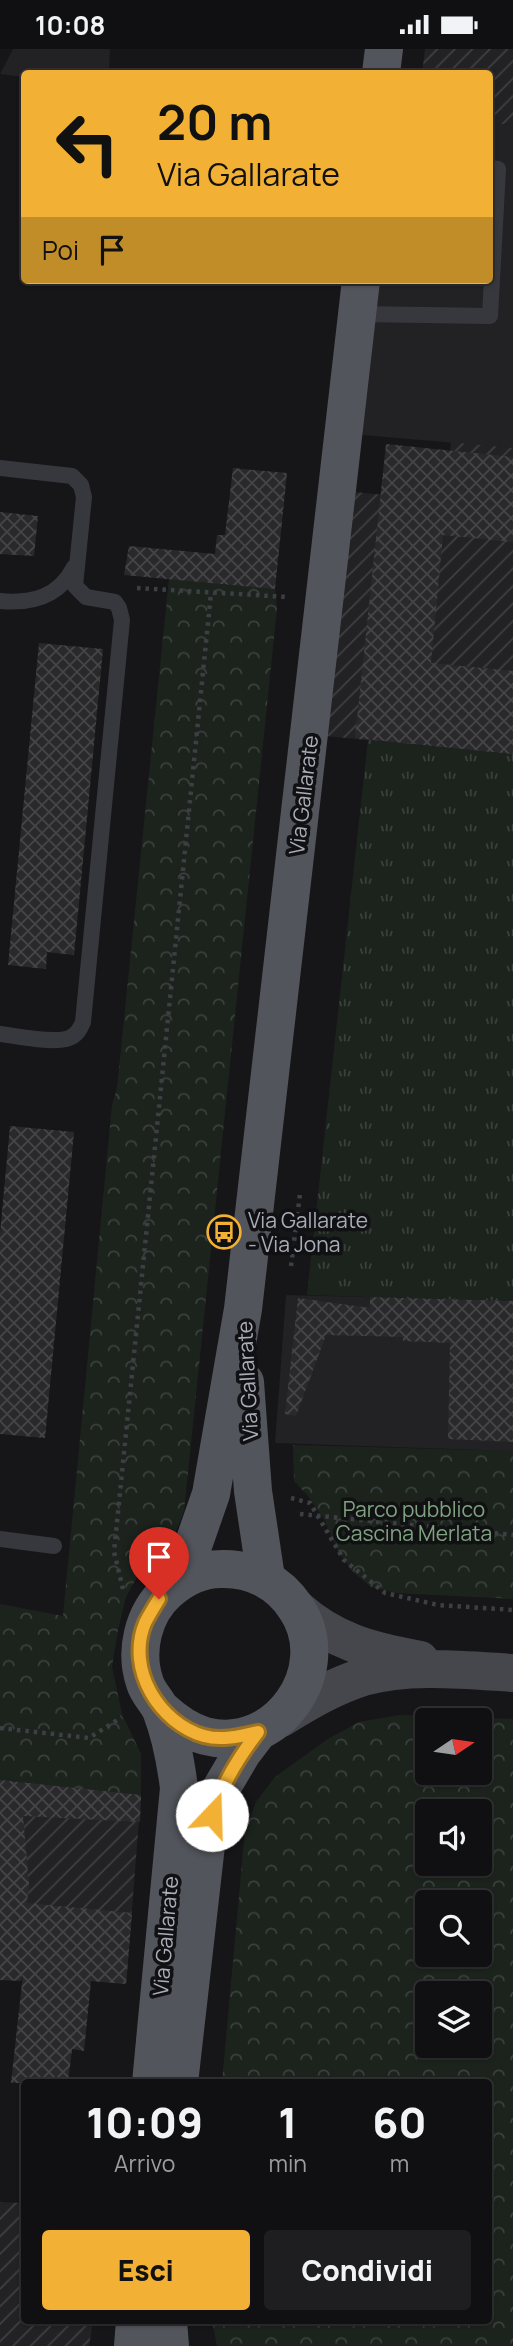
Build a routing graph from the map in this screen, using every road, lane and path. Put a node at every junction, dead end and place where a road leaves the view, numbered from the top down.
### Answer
1 (384, 49) edge
2 (381, 70) edge
3 (493, 168) edge
4 (493, 261) edge
5 (492, 284) edge
6 (359, 297) edge
7 (0, 468) edge
8 (77, 557) junction
9 (211, 593) junction
10 (286, 597) dead end
11 (0, 601) edge
12 (115, 602) junction
13 (0, 1034) edge
14 (300, 1193) dead end
15 (291, 1266) dead end
16 (243, 1310) junction
17 (282, 1495) dead end
18 (300, 1514) dead end
19 (318, 1516) junction
20 (513, 1535) edge
21 (0, 1539) edge
22 (54, 1546) dead end
23 (266, 1578) junction
24 (181, 1580) junction
25 (125, 1597) dead end
26 (296, 1608) junction
27 (513, 1610) edge
28 (495, 1672) edge
29 (143, 1712) junction
30 (270, 1725) junction
31 (0, 1728) edge
32 (151, 2079) edge
33 (179, 2079) edge
34 (135, 2324) edge
35 (168, 2324) edge
36 (133, 2346) edge
37 (170, 2346) edge

1 - 2 main road
3 - 4 lane
5 - 6 lane
6 - 16 main road, Via Gallarate
7 - 8 lane
8 - 11 lane
8 - 12 lane
9 - 10 path
9 - 12 path
9 - 25 path
12 - 13 lane
14 - 15 path
16 - 23 main road, Via Gallarate
16 - 24 main road, Via Gallarate
17 - 19 path
18 - 19 path
19 - 20 path
19 - 27 path
21 - 22 lane
23 - 24 main road, Via Gallarate
23 - 26 main road, Via Gallarate
24 - 29 main road, Via Gallarate
26 - 28 street
26 - 30 main road, Via Gallarate
28 - 30 street
29 - 30 main road, Via Gallarate
29 - 31 path
29 - 32 main road, Via Gallarate
30 - 33 main road, Via Gallarate
34 - 36 main road
35 - 37 main road

